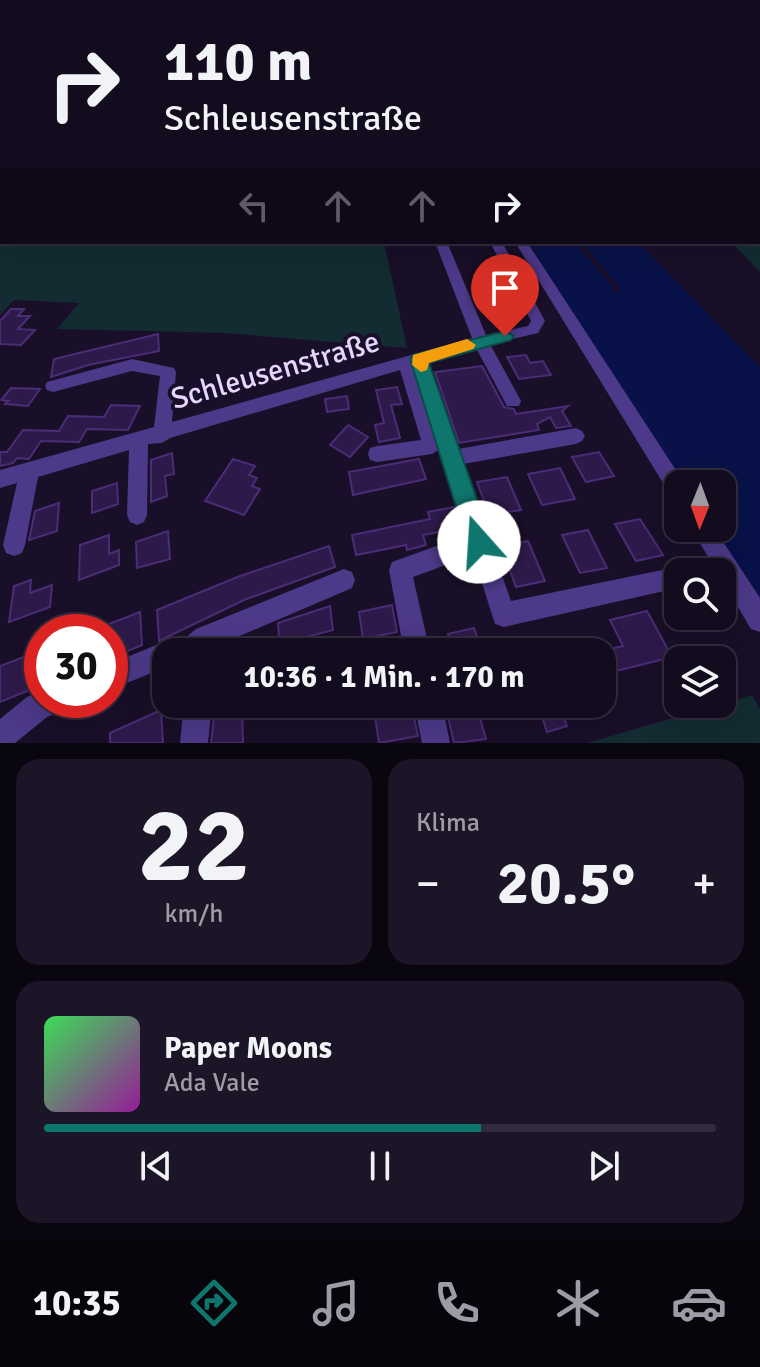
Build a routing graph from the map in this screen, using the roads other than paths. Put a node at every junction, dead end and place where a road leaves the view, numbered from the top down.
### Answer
1 (442, 244) edge
2 (497, 244) edge
3 (510, 244) edge
4 (522, 244) edge
5 (536, 265) junction
6 (481, 341) junction
7 (412, 361) junction
8 (53, 386) dead end
9 (513, 401) dead end
10 (162, 435) junction
11 (576, 436) dead end
12 (139, 442) junction
13 (377, 454) dead end
14 (451, 458) junction
15 (665, 470) edge
16 (29, 471) junction
17 (0, 479) edge
18 (137, 515) dead end
19 (479, 542) junction
20 (711, 542) edge
21 (14, 545) dead end
22 (344, 580) dead end
23 (664, 581) edge
24 (760, 620) edge
25 (205, 638) edge
26 (414, 638) edge
27 (152, 662) edge
28 (128, 670) edge
29 (24, 718) edge
30 (197, 718) edge
31 (431, 718) edge
32 (0, 737) edge
33 (194, 743) edge
34 (436, 743) edge

1 - 6 street
2 - 6 street, Schleusenstraße
3 - 5 street
4 - 5 street
5 - 15 street
6 - 7 street, Schleusenstraße
6 - 9 street
7 - 10 street, Schleusenstraße
7 - 13 street, Schleusenstraße
7 - 14 street
8 - 10 street, Schleusenstraße
10 - 12 street, Schleusenstraße
11 - 14 street
12 - 16 street, Schleusenstraße
12 - 18 street, Schleusenstraße
14 - 19 street
16 - 17 street, Schleusenstraße
16 - 21 street
19 - 23 street
19 - 26 street
20 - 24 street
22 - 25 street
27 - 28 street
29 - 32 street
30 - 33 street
31 - 34 street

